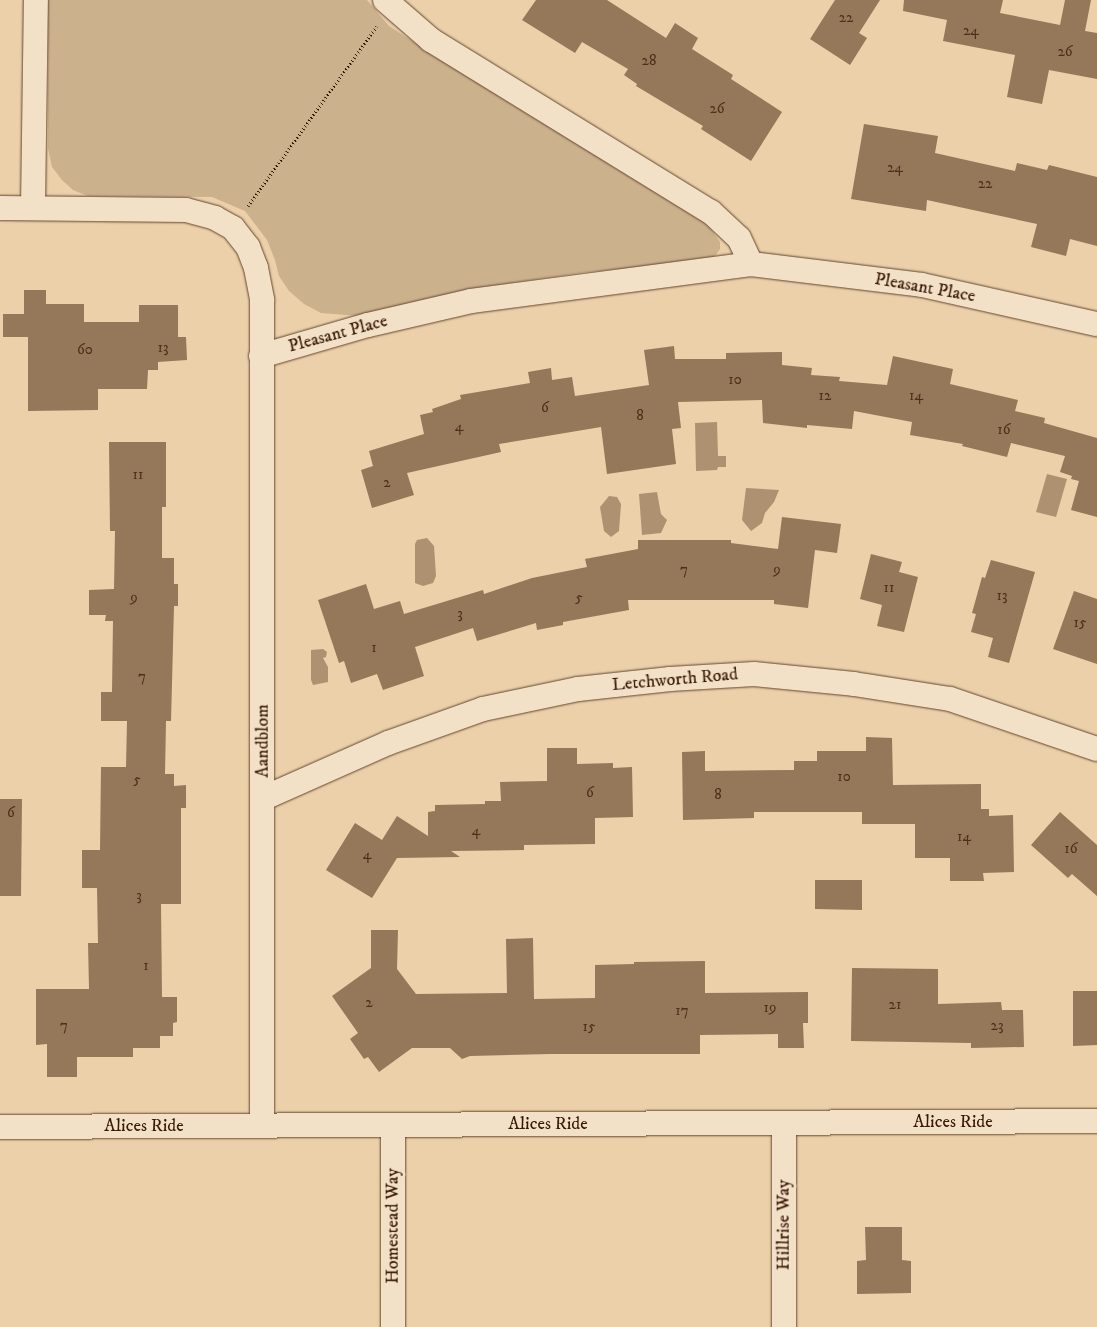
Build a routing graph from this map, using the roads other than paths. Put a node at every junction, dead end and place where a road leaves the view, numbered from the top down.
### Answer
1 (36, 0) edge
2 (391, 2) edge
3 (33, 207) junction
4 (0, 208) edge
5 (751, 264) junction
6 (1097, 324) edge
7 (261, 356) junction
8 (1097, 749) edge
9 (264, 798) junction
10 (1097, 1121) edge
11 (784, 1122) junction
12 (262, 1125) junction
13 (393, 1125) junction
14 (0, 1127) edge
15 (393, 1327) edge
16 (784, 1327) edge

1 - 3 street
2 - 5 street
3 - 4 street, Pleasant Place
3 - 7 street, Pleasant Place
5 - 6 street, Pleasant Place
5 - 7 street, Pleasant Place
7 - 9 street, Aandblom
8 - 9 street, Letchworth Road
9 - 12 street, Aandblom
10 - 11 street, Alices Ride
11 - 13 street, Alices Ride
11 - 16 street, Hillrise Way
12 - 13 street, Alices Ride
12 - 14 street, Alices Ride
13 - 15 street, Homestead Way

